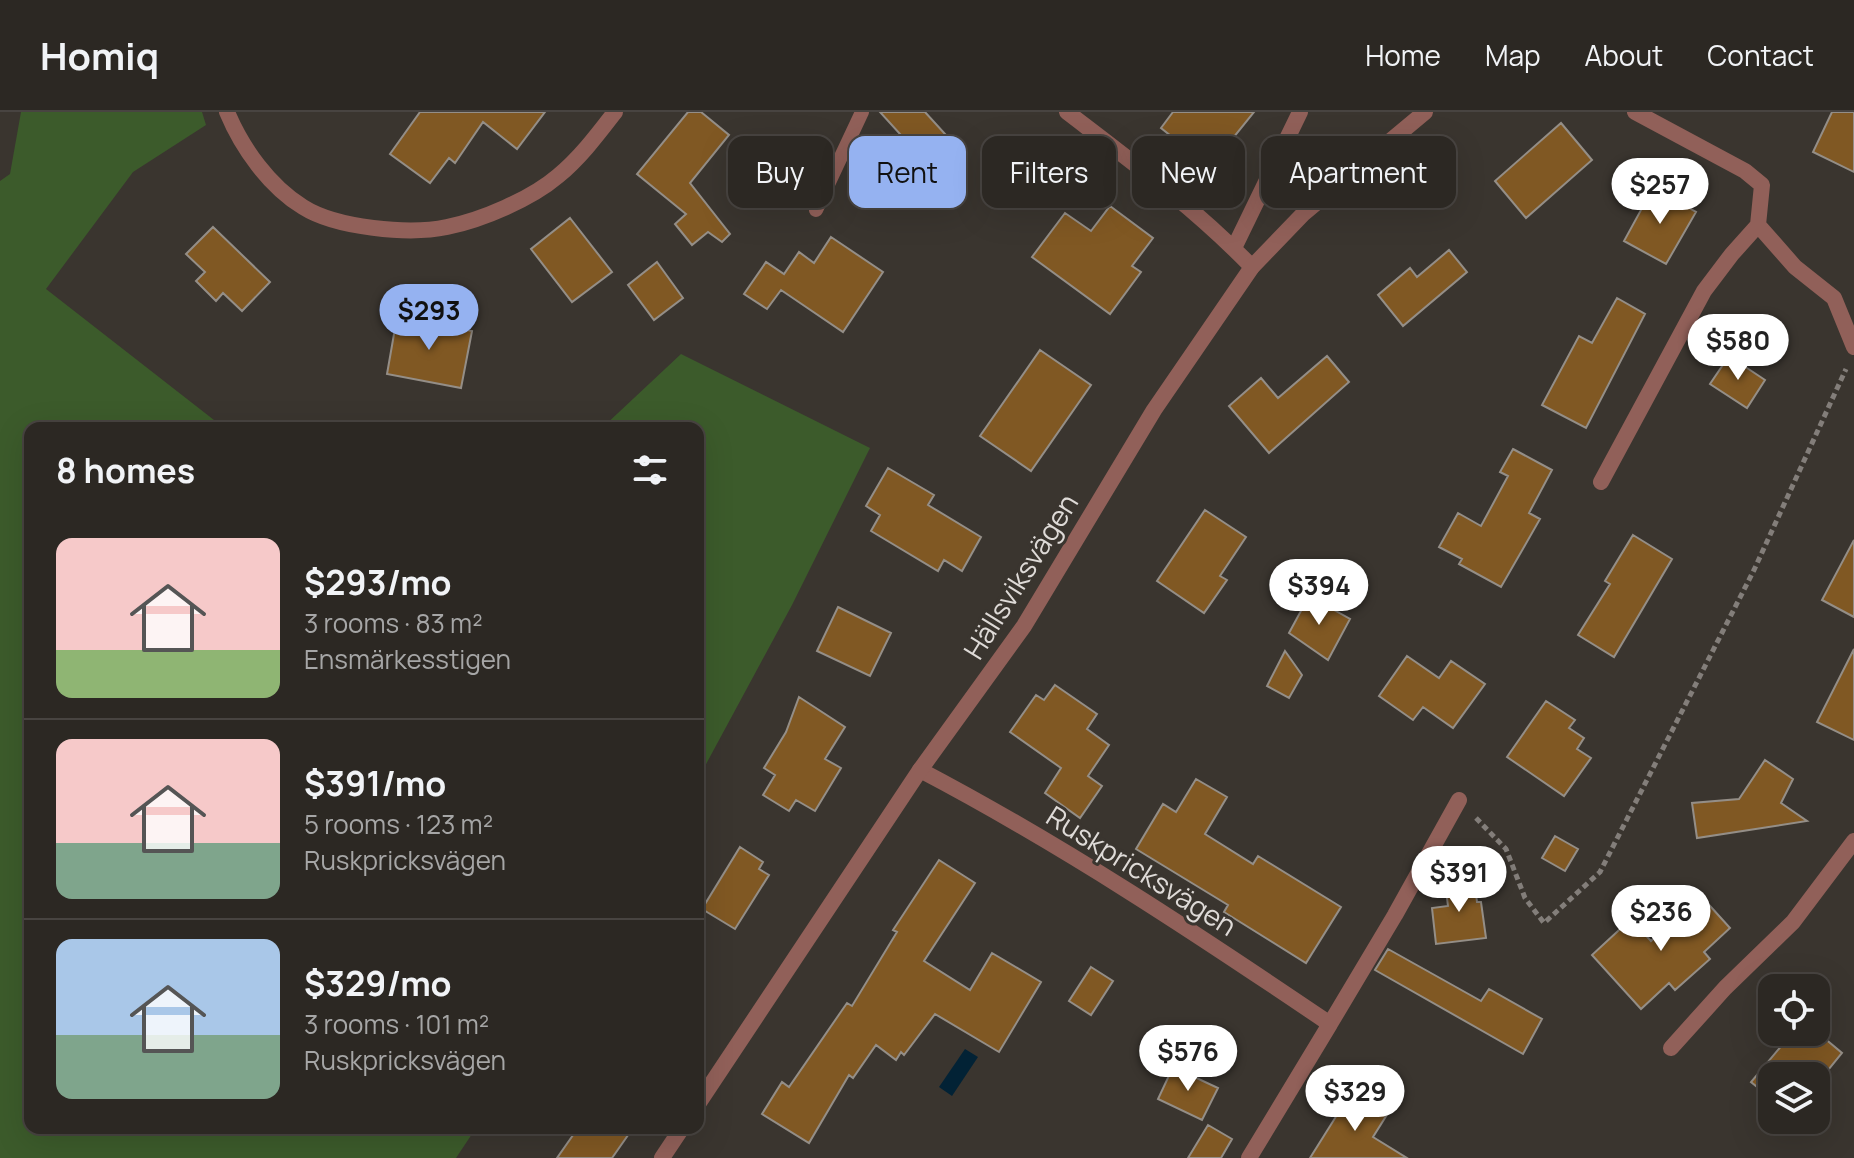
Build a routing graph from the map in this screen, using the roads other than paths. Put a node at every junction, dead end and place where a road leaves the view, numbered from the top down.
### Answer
1 (227, 112) edge
2 (615, 112) edge
3 (862, 112) edge
4 (1067, 112) edge
5 (1300, 112) edge
6 (1425, 112) edge
7 (1635, 112) edge
8 (816, 210) dead end
9 (1758, 225) junction
10 (1234, 248) junction
11 (1252, 267) junction
12 (1854, 347) edge
13 (1601, 482) dead end
14 (920, 770) junction
15 (1459, 800) road end
16 (1854, 841) edge
17 (1330, 1024) junction
18 (1671, 1048) dead end
19 (704, 1095) edge
20 (678, 1134) edge
21 (662, 1158) edge
22 (1249, 1158) edge

1 - 2 street
3 - 8 lane
4 - 10 street
5 - 10 street
6 - 11 street, Hällsviksvägen
7 - 9 street
9 - 12 street
9 - 13 street
10 - 11 street
11 - 14 street, Hällsviksvägen
14 - 17 street, Ruskpricksvägen
14 - 19 street, Hällsviksvägen
15 - 17 street
16 - 18 street
17 - 22 street
20 - 21 street

